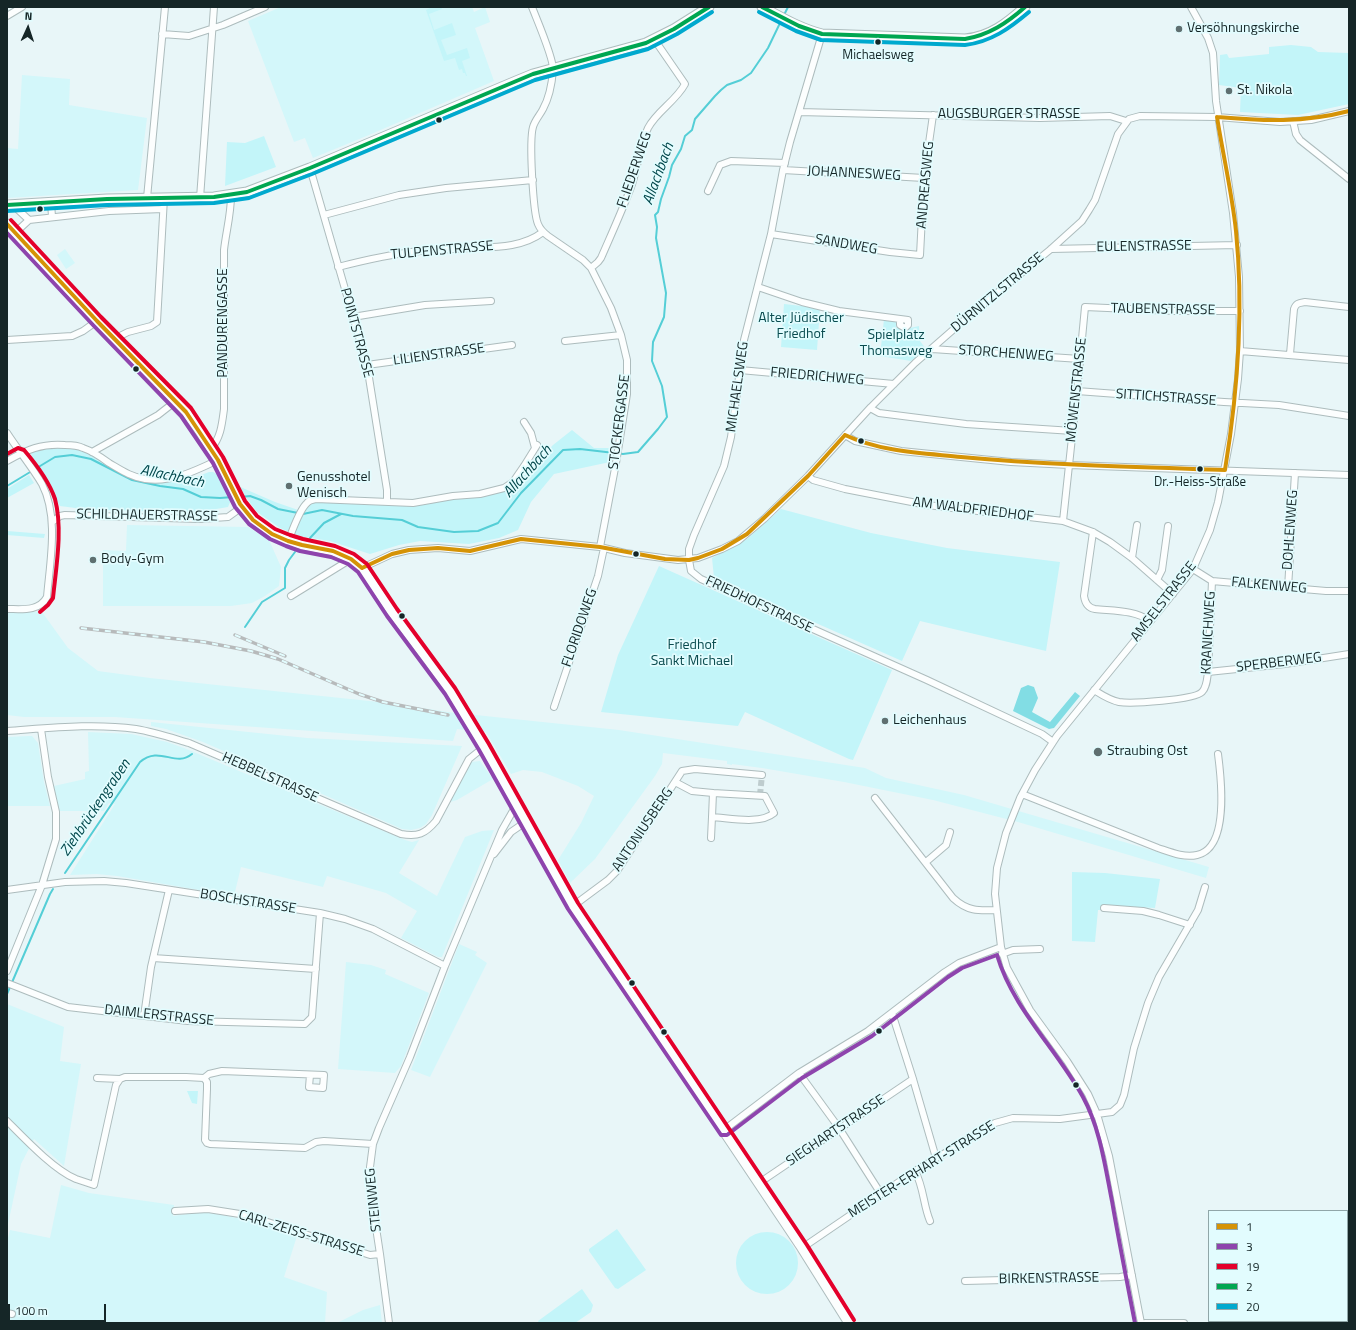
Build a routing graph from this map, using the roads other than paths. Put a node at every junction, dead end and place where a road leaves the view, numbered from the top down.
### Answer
1 (22, 7) edge
2 (165, 7) edge
3 (214, 7) edge
4 (265, 7) edge
5 (532, 7) edge
6 (709, 7) edge
7 (762, 7) edge
8 (1024, 7) edge
9 (1191, 7) edge
10 (7, 16) edge
11 (213, 29) junction
12 (162, 34) junction
13 (822, 34) junction
14 (654, 39) junction
15 (553, 69) junction
16 (1349, 111) edge
17 (799, 112) junction
18 (933, 115) junction
19 (1218, 117) junction
20 (1126, 121) junction
21 (1293, 121) junction
22 (785, 163) junction
23 (310, 168) junction
24 (783, 170) junction
25 (924, 178) junction
26 (1349, 179) edge
27 (533, 180) junction
28 (708, 191) dead end
29 (231, 196) junction
30 (147, 198) junction
31 (164, 198) junction
32 (200, 198) junction
33 (107, 199) junction
34 (51, 202) junction
35 (10, 205) edge
36 (163, 209) junction
37 (109, 211) junction
38 (324, 215) junction
39 (52, 217) junction
40 (29, 220) junction
41 (7, 224) edge
42 (16, 232) junction
43 (543, 232) junction
44 (771, 234) junction
45 (1237, 245) junction
46 (1051, 249) junction
47 (920, 255) joint
48 (338, 267) junction
49 (591, 268) junction
50 (758, 287) junction
51 (491, 301) dead end
52 (1349, 307) edge
53 (1085, 308) joint
54 (1240, 311) junction
55 (353, 317) junction
56 (900, 319) dead end
57 (97, 321) junction
58 (620, 335) junction
59 (114, 339) junction
60 (7, 340) edge
61 (565, 341) dead end
62 (512, 345) dead end
63 (932, 349) junction
64 (1240, 351) junction
65 (1290, 354) junction
66 (1080, 359) junction
67 (1349, 360) edge
68 (366, 366) junction
69 (740, 370) junction
70 (894, 384) junction
71 (1077, 391) junction
72 (176, 402) junction
73 (1235, 403) junction
74 (870, 408) junction
75 (1349, 416) edge
76 (524, 422) dead end
77 (1073, 431) junction
78 (7, 433) edge
79 (845, 435) junction
80 (211, 449) junction
81 (92, 452) junction
82 (20, 454) junction
83 (218, 460) junction
84 (7, 461) edge
85 (1069, 465) junction
86 (1225, 470) junction
87 (1295, 473) junction
88 (1349, 475) edge
89 (808, 476) junction
90 (387, 502) junction
91 (241, 506) junction
92 (1063, 521) junction
93 (52, 522) junction
94 (1137, 525) dead end
95 (1168, 526) dead end
96 (1093, 532) junction
97 (288, 541) junction
98 (602, 548) junction
99 (1132, 558) junction
100 (351, 559) junction
101 (689, 560) junction
102 (362, 568) junction
103 (1193, 569) junction
104 (1157, 580) junction
105 (1212, 581) junction
106 (1288, 588) junction
107 (1349, 591) edge
108 (1173, 594) junction
109 (291, 596) dead end
110 (7, 609) edge
111 (1150, 621) junction
112 (1349, 654) edge
113 (1208, 672) junction
114 (1094, 690) junction
115 (554, 708) dead end
116 (41, 729) junction
117 (7, 731) edge
118 (1053, 742) junction
119 (484, 747) junction
120 (1218, 754) dead end
121 (762, 775) dead end
122 (675, 782) junction
123 (713, 793) junction
124 (1021, 796) junction
125 (875, 798) dead end
126 (518, 807) junction
127 (712, 817) junction
128 (527, 821) junction
129 (950, 832) dead end
130 (711, 838) dead end
131 (490, 860) junction
132 (926, 862) junction
133 (42, 885) junction
134 (1205, 887) dead end
135 (7, 890) edge
136 (169, 890) junction
137 (573, 906) junction
138 (1104, 908) dead end
139 (996, 910) junction
140 (320, 913) junction
141 (1190, 925) junction
142 (1001, 947) junction
143 (1040, 948) dead end
144 (1002, 954) junction
145 (153, 958) junction
146 (445, 966) junction
147 (316, 969) junction
148 (7, 970) edge
149 (10, 984) edge
150 (892, 1013) junction
151 (144, 1016) junction
152 (799, 1073) junction
153 (310, 1075) dead end
154 (97, 1078) dead end
155 (204, 1078) junction
156 (120, 1079) junction
157 (913, 1079) junction
158 (1097, 1114) junction
159 (7, 1121) edge
160 (839, 1128) junction
161 (724, 1130) junction
162 (373, 1144) junction
163 (936, 1158) junction
164 (915, 1171) junction
165 (759, 1183) junction
166 (881, 1194) junction
167 (175, 1210) dead end
168 (930, 1220) dead end
169 (802, 1248) junction
170 (380, 1254) junction
171 (1132, 1275) junction
172 (965, 1281) dead end
173 (389, 1323) edge
174 (849, 1323) edge
175 (1141, 1323) edge
176 (1145, 1323) edge
177 (1184, 1323) edge

1 - 10 street
2 - 12 street
3 - 11 street
4 - 11 street
5 - 15 street
6 - 14 main road
7 - 13 main road
8 - 13 main road
9 - 19 street, AMSELSTRASSE
11 - 12 street
11 - 32 street
12 - 30 street
13 - 17 street, MICHAELSWEG
14 - 15 main road
14 - 49 street, FLIEDERWEG
15 - 23 main road
15 - 27 street
16 - 21 street, AUGSBURGER STRASSE
17 - 18 street, AUGSBURGER STRASSE
17 - 22 street, MICHAELSWEG
18 - 20 street, AUGSBURGER STRASSE
18 - 25 street, ANDREASWEG
19 - 20 street, AUGSBURGER STRASSE
19 - 21 street, AUGSBURGER STRASSE
19 - 45 street, AMSELSTRASSE
20 - 46 street, DÜRNITZLSTRASSE
21 - 26 street
22 - 24 street, MICHAELSWEG
22 - 28 street
23 - 29 main road
23 - 38 street, POINTSTRASSE
24 - 25 street, JOHANNESWEG
24 - 44 street, MICHAELSWEG
25 - 47 street, ANDREASWEG
27 - 38 street
27 - 43 street
29 - 32 main road
29 - 80 street, PANDURENGASSE
30 - 31 main road
30 - 33 main road
31 - 32 main road
31 - 36 street
33 - 34 main road
33 - 37 street
34 - 35 main road
34 - 39 street
35 - 40 street
36 - 37 street
36 - 59 street
37 - 39 street
38 - 48 street, POINTSTRASSE
39 - 40 street
40 - 42 street
41 - 42 main road
42 - 57 main road
43 - 48 street, TULPENSTRASSE
43 - 49 street, STOCKERGASSE
44 - 47 street, SANDWEG
44 - 50 street, MICHAELSWEG
45 - 46 street, EULENSTRASSE
45 - 54 street, AMSELSTRASSE
46 - 63 street, DÜRNITZLSTRASSE
48 - 55 street, POINTSTRASSE
49 - 58 street, STOCKERGASSE
50 - 56 street
50 - 69 street, MICHAELSWEG
51 - 55 street
52 - 65 street
53 - 54 street, TAUBENSTRASSE
53 - 66 street, MÖWENSTRASSE
54 - 64 street, AMSELSTRASSE
55 - 68 street, POINTSTRASSE
57 - 59 main road
57 - 60 street
58 - 61 street
58 - 98 street, STOCKERGASSE
59 - 72 main road
62 - 68 street, LILIENSTRASSE
63 - 66 street, STORCHENWEG
63 - 70 street, DÜRNITZLSTRASSE
64 - 65 street
64 - 73 street, AMSELSTRASSE
65 - 67 street
66 - 71 street, MÖWENSTRASSE
68 - 90 street, POINTSTRASSE
69 - 70 street, FRIEDRICHWEG
69 - 101 street, MICHAELSWEG
70 - 74 street, DÜRNITZLSTRASSE
71 - 73 street, SITTICHSTRASSE
71 - 77 street, MÖWENSTRASSE
72 - 80 main road
72 - 81 street
73 - 75 street, SITTICHSTRASSE
73 - 86 street, AMSELSTRASSE
74 - 77 street
74 - 79 street, DÜRNITZLSTRASSE
76 - 90 street
77 - 85 street, MÖWENSTRASSE
78 - 82 street
79 - 85 street
79 - 89 street, DÜRNITZLSTRASSE
80 - 83 main road
81 - 82 street
81 - 83 street
82 - 84 street
82 - 93 street
83 - 91 main road
85 - 86 street
85 - 92 street, MÖWENSTRASSE
86 - 87 street
86 - 103 street, AMSELSTRASSE
87 - 88 street
87 - 106 street, DOHLENWEG
89 - 92 street, AM WALDFRIEDHOF
89 - 101 street, DÜRNITZLSTRASSE
90 - 97 street
91 - 93 street, SCHILDHAUERSTRASSE
91 - 97 main road
92 - 96 street, AM WALDFRIEDHOF
93 - 110 street
94 - 99 street
95 - 104 street
96 - 99 street, AM WALDFRIEDHOF
96 - 111 street
97 - 100 main road
98 - 101 street
98 - 102 street
98 - 115 street, FLORIDOWEG
99 - 104 street, AM WALDFRIEDHOF
100 - 102 main road
100 - 109 street
101 - 118 street, FRIEDHOFSTRASSE
102 - 119 main road
103 - 105 street, FALKENWEG
103 - 108 street, AMSELSTRASSE
104 - 108 street, AM WALDFRIEDHOF
105 - 106 street, FALKENWEG
105 - 113 street, KRANICHWEG
106 - 107 street, FALKENWEG
108 - 111 street, AMSELSTRASSE
111 - 114 street, AMSELSTRASSE
112 - 113 street, SPERBERWEG
113 - 114 street, KRANICHWEG
114 - 118 street, AMSELSTRASSE
116 - 117 street, HEBBELSTRASSE
116 - 119 street, HEBBELSTRASSE
116 - 133 street
118 - 124 street, AMSELSTRASSE
119 - 126 main road
120 - 124 street
121 - 122 street, ANTONIUSBERG
122 - 123 street, ANTONIUSBERG
122 - 137 street, ANTONIUSBERG
123 - 127 street
123 - 127 street, ANTONIUSBERG
124 - 139 street, AMSELSTRASSE
125 - 132 street
126 - 128 main road
126 - 131 street, STEINWEG
127 - 130 street
128 - 131 street, STEINWEG
128 - 137 main road
129 - 132 street
131 - 146 street, STEINWEG
132 - 139 street
133 - 135 street, BOSCHSTRASSE
133 - 136 street, BOSCHSTRASSE
133 - 148 street
134 - 141 street, MEISTER-ERHART-STRASSE
136 - 140 street, BOSCHSTRASSE
136 - 145 street
137 - 161 main road
138 - 141 street
139 - 142 street, AMSELSTRASSE
140 - 146 street, BOSCHSTRASSE
140 - 147 street
141 - 158 street, MEISTER-ERHART-STRASSE
142 - 144 street, AMSELSTRASSE
142 - 150 street
143 - 144 street
144 - 158 street, AMSELSTRASSE
145 - 147 street
145 - 151 street
146 - 162 street, STEINWEG
147 - 151 street, DAIMLERSTRASSE
149 - 151 street, DAIMLERSTRASSE
150 - 152 street
150 - 157 street
152 - 160 street
152 - 161 street
153 - 155 street
154 - 156 street
155 - 156 street
155 - 162 street
156 - 159 street
157 - 160 street, SIEGHARTSTRASSE
157 - 163 street
158 - 163 street, MEISTER-ERHART-STRASSE
158 - 171 street, AMSELSTRASSE
160 - 165 street, SIEGHARTSTRASSE
160 - 166 street
161 - 165 main road
162 - 170 street, STEINWEG
163 - 164 street, MEISTER-ERHART-STRASSE
164 - 166 street, MEISTER-ERHART-STRASSE
164 - 168 street
165 - 169 main road
166 - 169 street, MEISTER-ERHART-STRASSE
167 - 170 street, CARL-ZEISS-STRASSE
169 - 174 main road
170 - 173 street, STEINWEG
171 - 172 street, BIRKENSTRASSE
171 - 175 street, AMSELSTRASSE
176 - 177 street

